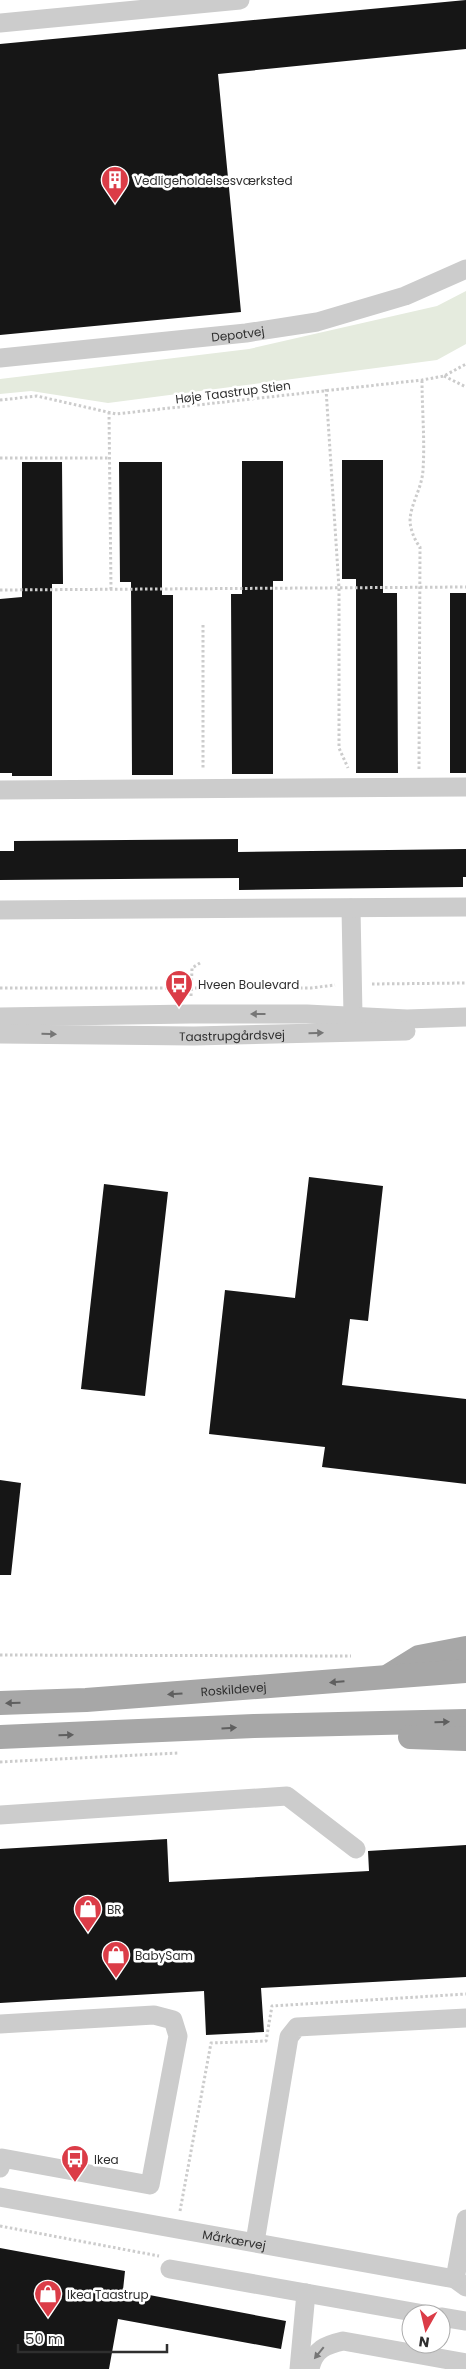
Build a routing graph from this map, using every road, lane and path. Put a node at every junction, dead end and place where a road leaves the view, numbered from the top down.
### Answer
1 (240, 0) edge
2 (0, 23) edge
3 (466, 269) edge
4 (0, 358) edge
5 (466, 364) edge
6 (444, 376) junction
7 (422, 380) junction
8 (466, 386) edge
9 (326, 389) junction
10 (0, 400) edge
11 (108, 412) junction
12 (0, 458) edge
13 (110, 458) junction
14 (338, 588) junction
15 (420, 588) junction
16 (466, 588) edge
17 (0, 590) edge
18 (111, 590) junction
19 (203, 625) dead end
20 (418, 787) junction
21 (466, 787) edge
22 (353, 788) junction
23 (0, 790) edge
24 (203, 790) junction
25 (466, 907) edge
26 (351, 908) junction
27 (0, 910) edge
28 (200, 963) dead end
29 (466, 983) edge
30 (352, 984) junction
31 (0, 988) edge
32 (191, 988) junction
33 (191, 1014) junction
34 (353, 1016) junction
35 (466, 1017) edge
36 (0, 1018) edge
37 (466, 1030) edge
38 (0, 1034) edge
39 (466, 1648) edge
40 (0, 1655) edge
41 (360, 1656) dead end
42 (466, 1671) edge
43 (386, 1677) junction
44 (0, 1703) edge
45 (466, 1721) edge
46 (254, 1726) junction
47 (0, 1737) edge
48 (466, 1740) edge
49 (0, 1815) edge
50 (356, 1848) dead end
51 (466, 2018) edge
52 (0, 2024) edge
53 (0, 2168) edge
54 (0, 2197) edge
55 (466, 2219) edge
56 (0, 2226) edge
57 (255, 2242) junction
58 (166, 2263) joint
59 (460, 2283) edge
60 (306, 2293) junction
61 (401, 2310) edge
62 (451, 2319) edge
63 (466, 2322) edge
64 (466, 2364) edge
65 (299, 2369) edge
66 (310, 2369) edge

1 - 2 street
3 - 4 street, Depotvej
5 - 6 path, Høje Taastrup Stien
6 - 7 path, Høje Taastrup Stien
6 - 8 path
7 - 9 path, Høje Taastrup Stien
7 - 15 path
9 - 11 path, Høje Taastrup Stien
9 - 14 path
10 - 11 path, Høje Taastrup Stien
11 - 13 path
12 - 13 path
13 - 18 path
14 - 15 path
14 - 18 path
14 - 22 path
15 - 16 path
15 - 20 path
17 - 18 path
19 - 24 path
20 - 21 street
20 - 22 street
22 - 24 street
23 - 24 street
25 - 26 street
26 - 27 street
26 - 30 street
28 - 32 path
29 - 30 path
30 - 32 path
30 - 34 street
31 - 32 path
32 - 33 path
34 -> 33 street, Taastrupgårdsvej
33 - 36 street, Taastrupgårdsvej
34 - 35 street, Taastrupgårdsvej
38 -> 37 street, Taastrupgårdsvej
39 - 43 main road
40 - 41 path
42 - 43 main road, Roskildevej
43 -> 44 main road, Roskildevej
46 -> 45 main road
47 -> 46 main road
46 - 48 main road
49 - 50 street
51 - 57 street
52 - 53 street
54 - 57 street, Mårkærvej
55 - 59 street
56 - 58 path
57 - 59 street, Mårkærvej
58 - 60 street
60 - 61 street
60 - 65 street
62 - 63 street
64 -> 66 street

